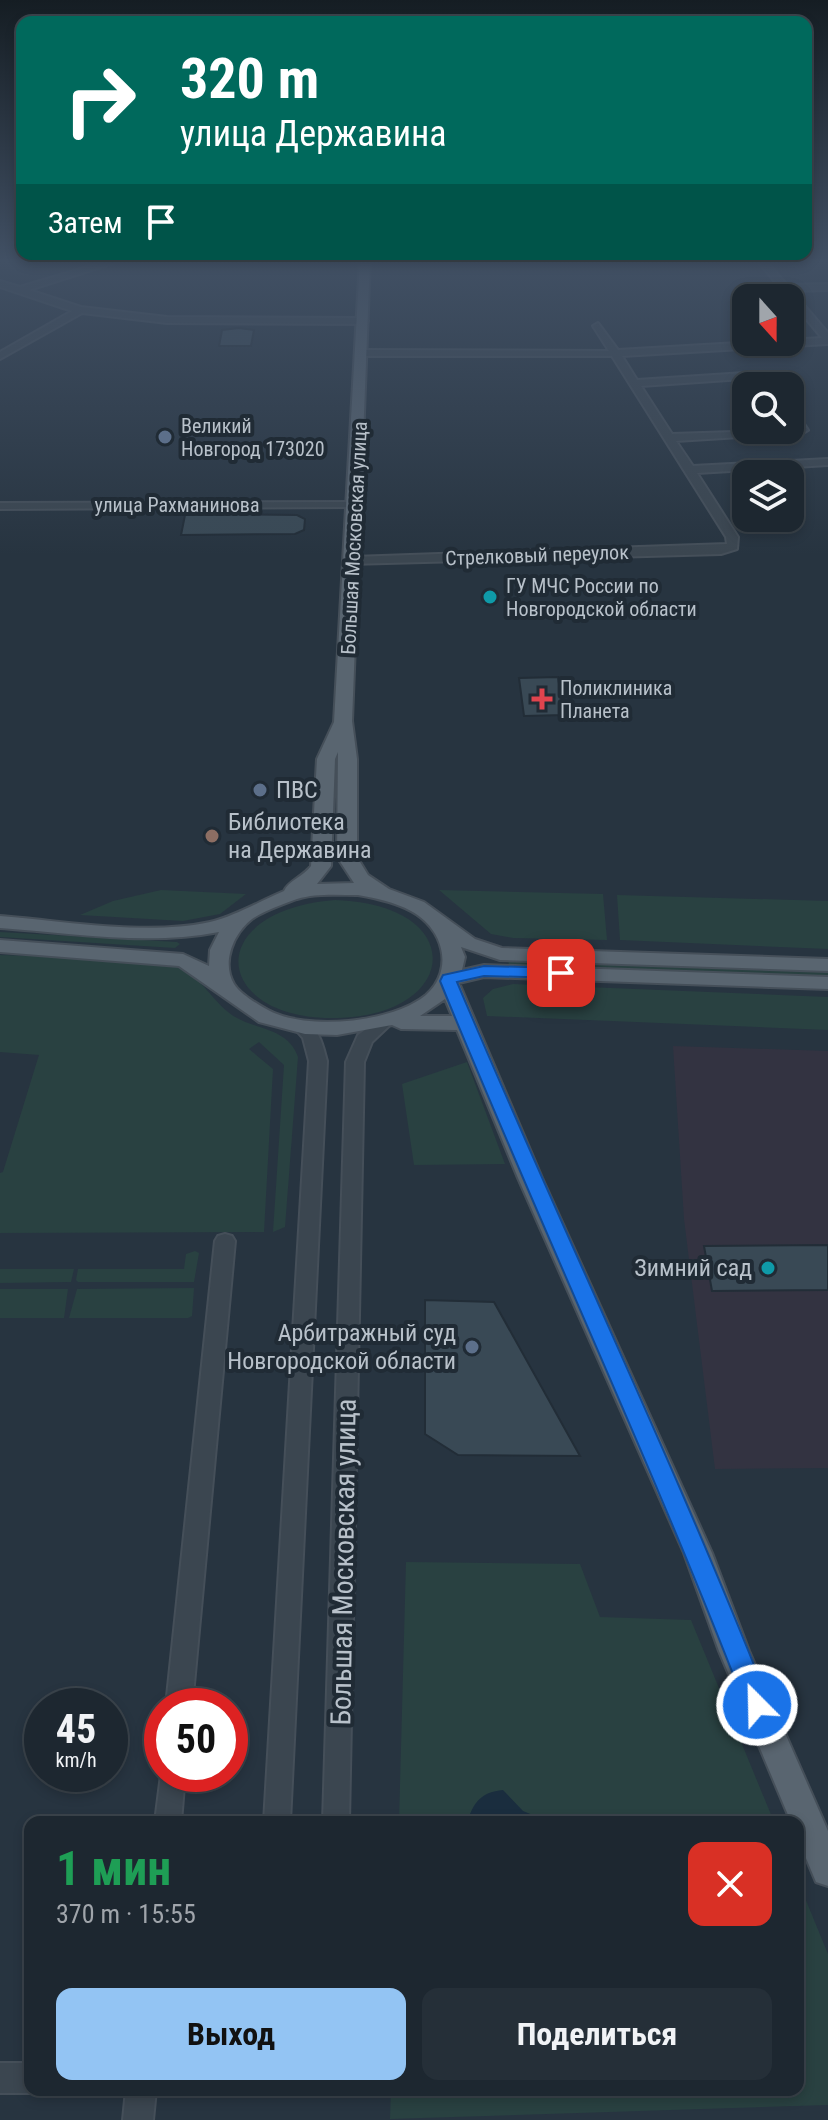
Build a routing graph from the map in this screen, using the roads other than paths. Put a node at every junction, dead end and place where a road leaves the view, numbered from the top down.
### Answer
1 (362, 358) edge
2 (618, 358) edge
3 (732, 377) edge
4 (634, 383) junction
5 (732, 434) edge
6 (667, 438) junction
7 (828, 462) edge
8 (688, 470) junction
9 (355, 504) junction
10 (0, 506) edge
11 (353, 561) junction
12 (343, 721) junction
13 (400, 898) junction
14 (262, 906) junction
15 (431, 915) junction
16 (0, 922) edge
17 (0, 946) edge
18 (828, 965) edge
19 (449, 980) junction
20 (828, 983) edge
21 (225, 988) junction
22 (467, 1023) junction
23 (382, 1024) junction
24 (304, 1029) junction
25 (225, 1241) dead end
26 (181, 1688) edge
27 (170, 1792) edge
28 (168, 1816) edge
29 (277, 1816) edge
30 (336, 1816) edge
31 (828, 1870) edge
32 (0, 2078) edge
33 (24, 2078) edge
34 (140, 2096) edge
35 (138, 2120) edge

1 - 9 main road, Большая Московская улица
2 - 4 street
3 - 4 street
4 - 6 street
5 - 6 street
6 - 8 street
7 - 8 street
8 - 11 street, Стрелковый переулок
9 - 10 street, улица Рахманинова
9 - 11 main road, Большая Московская улица
11 - 12 main road, Большая Московская улица
12 - 13 main road, Большая Московская улица
12 - 14 main road, Большая Московская улица
13 - 14 main road
13 - 15 main road
14 - 16 main road
14 - 21 main road
15 - 18 main road
15 - 19 main road
17 - 21 main road
19 - 20 main road
19 - 22 main road
19 - 23 main road
21 - 24 main road
22 - 23 main road
22 - 31 main road
23 - 24 main road
23 - 30 street, Большая Московская улица
24 - 29 street, Большая Московская улица
25 - 26 street
27 - 28 street
32 - 33 street
34 - 35 street

